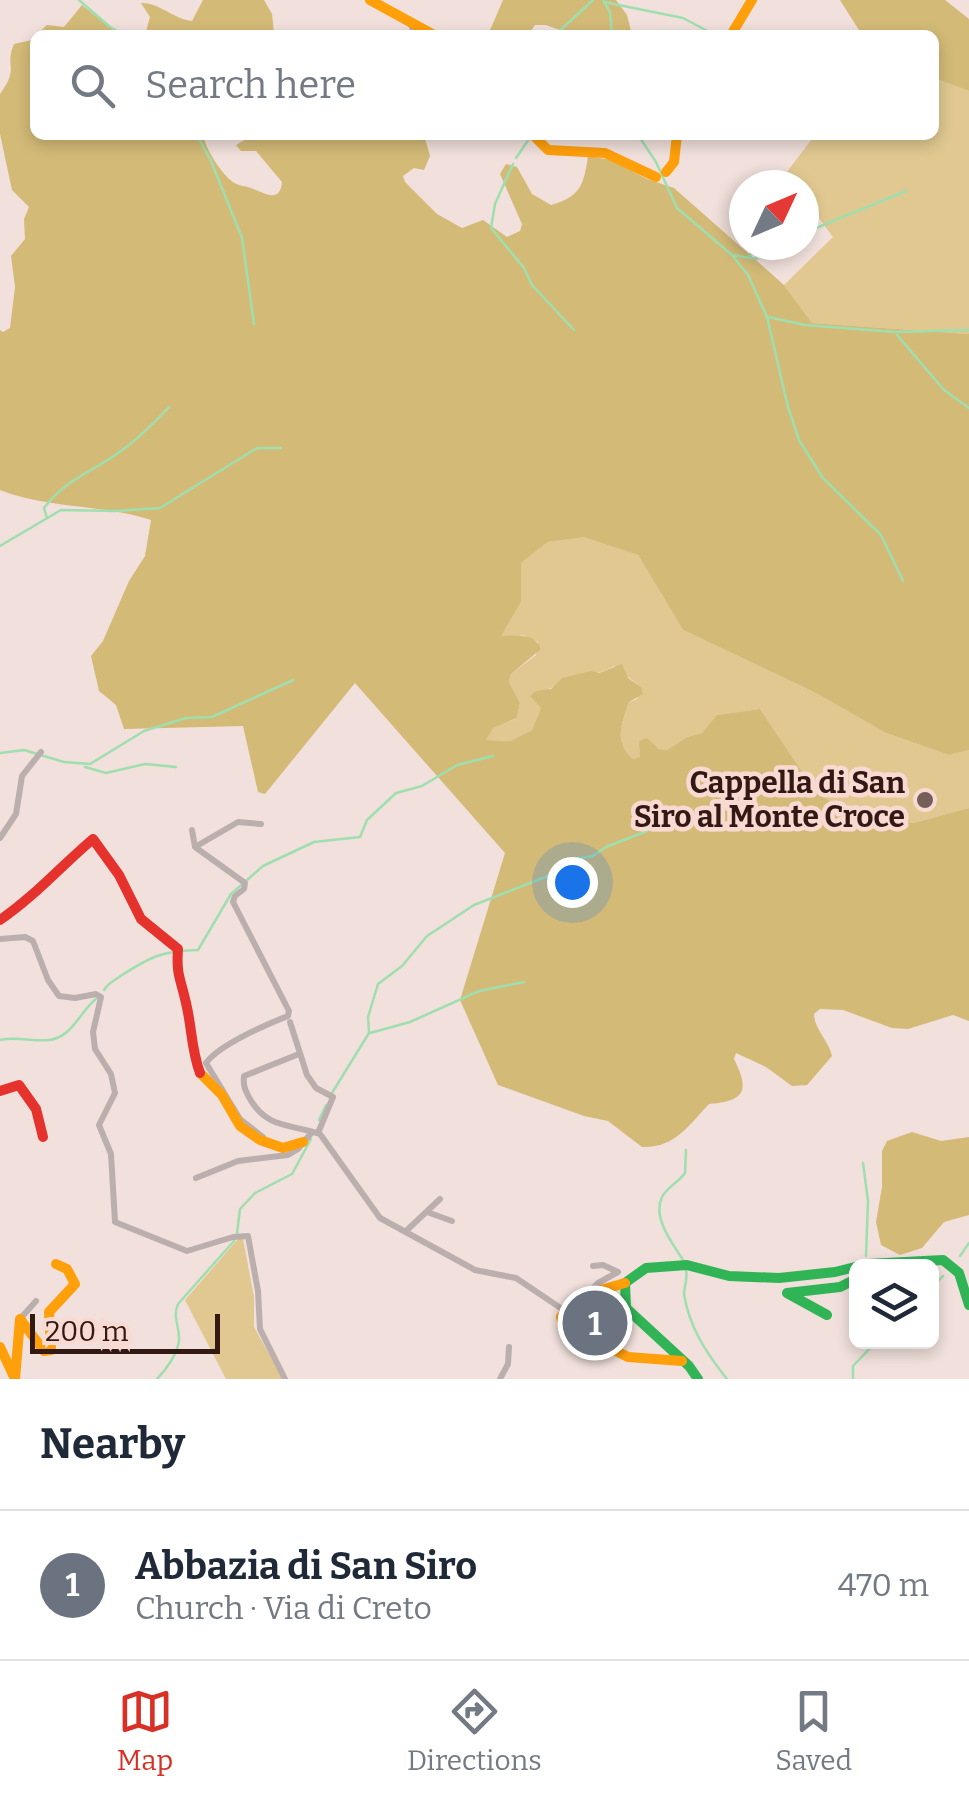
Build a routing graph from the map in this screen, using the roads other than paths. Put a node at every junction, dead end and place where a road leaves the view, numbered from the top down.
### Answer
1 (370, 0) edge
2 (752, 0) edge
3 (408, 19) junction
4 (413, 30) edge
5 (426, 30) edge
6 (733, 30) edge
7 (536, 140) edge
8 (676, 140) edge
9 (41, 754) dead end
10 (261, 824) dead end
11 (192, 830) dead end
12 (0, 838) edge
13 (195, 847) junction
14 (0, 920) edge
15 (0, 938) edge
16 (290, 1022) dead end
17 (298, 1054) junction
18 (0, 1091) edge
19 (311, 1134) junction
20 (43, 1137) dead end
21 (196, 1178) dead end
22 (440, 1199) dead end
23 (426, 1212) junction
24 (452, 1221) dead end
25 (406, 1231) junction
26 (939, 1261) edge
27 (56, 1264) dead end
28 (593, 1266) dead end
29 (849, 1268) edge
30 (625, 1283) junction
31 (849, 1285) edge
32 (588, 1294) junction
33 (36, 1302) dead end
34 (969, 1304) edge
35 (565, 1310) junction
36 (827, 1315) dead end
37 (20, 1319) junction
38 (0, 1347) edge
39 (510, 1347) dead end
40 (682, 1361) junction
41 (285, 1379) edge
42 (500, 1379) edge
43 (698, 1379) edge

1 - 3 street
2 - 6 street
3 - 4 street
3 - 5 street
7 - 8 street
9 - 12 street
10 - 13 street
11 - 13 street
13 - 19 street
14 - 19 street
15 - 41 street
16 - 17 street
17 - 19 street
17 - 19 street
18 - 20 street
19 - 21 street
19 - 25 street
22 - 23 street
23 - 24 street
23 - 25 street
25 - 35 street
26 - 34 street
27 - 37 street
28 - 32 street
29 - 30 street
30 - 32 street
30 - 40 street
31 - 36 street
32 - 35 street
33 - 37 street
35 - 40 street
37 - 38 street
39 - 42 street
40 - 43 street

